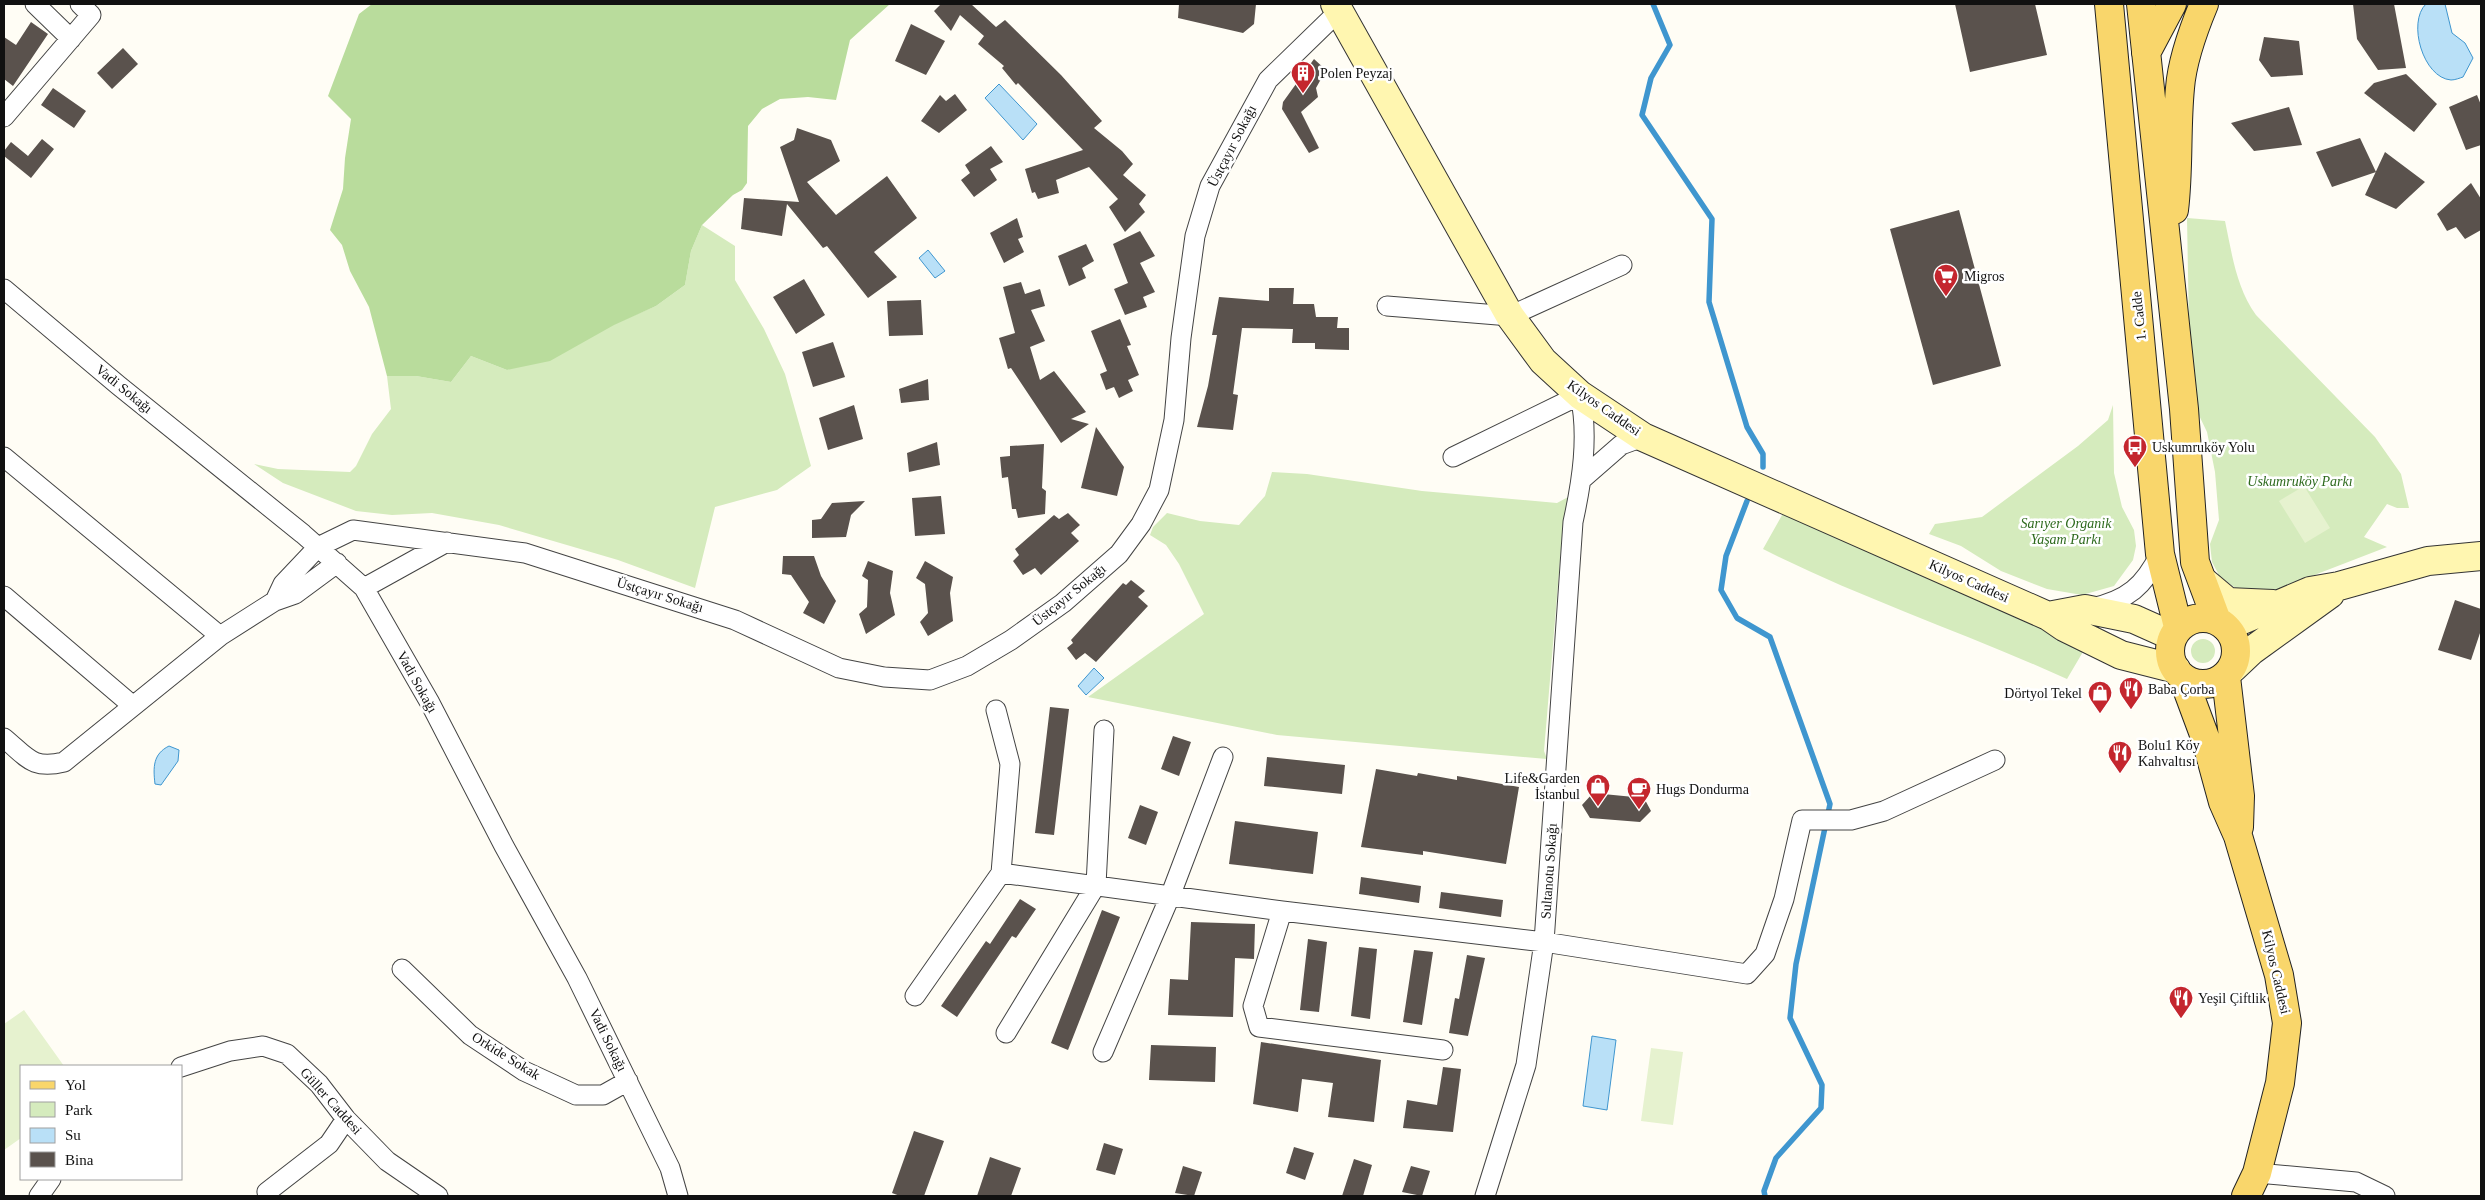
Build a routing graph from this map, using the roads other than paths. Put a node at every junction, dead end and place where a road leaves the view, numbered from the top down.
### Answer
1 (35, 4) edge
2 (80, 4) edge
3 (2109, 4) edge
4 (2141, 4) edge
5 (2172, 4) edge
6 (2204, 4) edge
7 (1337, 7) edge
8 (70, 39) junction
9 (2146, 52) junction
10 (2119, 111) junction
11 (4, 117) edge
12 (1622, 265) dead end
13 (2168, 269) junction
14 (4, 289) edge
15 (1386, 306) dead end
16 (1510, 316) junction
17 (1580, 395) junction
18 (1643, 437) junction
19 (4, 457) edge
20 (1453, 457) dead end
21 (1582, 479) junction
22 (447, 542) junction
23 (318, 548) junction
24 (2160, 554) junction
25 (2481, 556) edge
26 (337, 563) junction
27 (2202, 581) junction
28 (2339, 586) junction
29 (364, 588) junction
30 (4, 596) edge
31 (275, 601) junction
32 (2279, 604) junction
33 (2085, 609) junction
34 (2048, 616) junction
35 (2222, 624) junction
36 (2175, 631) junction
37 (220, 636) junction
38 (2230, 672) junction
39 (2180, 674) junction
40 (133, 706) junction
41 (996, 710) dead end
42 (1104, 730) dead end
43 (4, 738) edge
44 (1223, 757) dead end
45 (1995, 760) dead end
46 (2238, 836) junction
47 (1000, 872) junction
48 (1096, 885) junction
49 (1170, 894) junction
50 (1282, 911) junction
51 (1544, 942) junction
52 (402, 969) dead end
53 (915, 996) dead end
54 (1006, 1033) dead end
55 (1442, 1050) dead end
56 (1103, 1052) dead end
57 (182, 1067) edge
58 (628, 1081) junction
59 (346, 1119) junction
60 (50, 1180) edge
61 (2252, 1185) edge
62 (39, 1196) edge
63 (268, 1196) edge
64 (438, 1196) edge
65 (678, 1196) edge
66 (1485, 1196) edge
67 (2385, 1196) edge

1 - 8 street
2 - 8 street
3 - 10 main road, 1. Cadde
4 - 9 main road
5 - 9 main road
6 - 13 main road
7 - 16 street, Kilyos Caddesi
7 - 22 street, Üstçayır Sokağı
8 - 11 street
9 - 10 main road
9 - 13 main road
10 - 24 main road, 1. Cadde
12 - 16 street
13 - 27 main road
14 - 23 street, Vadi Sokağı
15 - 16 street
16 - 17 street, Kilyos Caddesi
17 - 18 street, Kilyos Caddesi
17 - 20 street
17 - 21 street, Sultanotu Sokağı
18 - 21 street
18 - 34 street, Kilyos Caddesi
19 - 37 street
21 - 51 street, Sultanotu Sokağı
22 - 23 street, Üstçayır Sokağı
22 - 29 street
23 - 26 street, Vadi Sokağı
23 - 31 street, Üstçayır Sokağı
24 - 33 street
24 - 36 main road, 1. Cadde
25 - 28 street
26 - 29 street, Vadi Sokağı
26 - 31 street
27 - 32 street
27 - 35 main road
28 - 32 street
28 - 38 street
29 - 58 street, Vadi Sokağı
30 - 40 street
31 - 37 street
32 - 35 street
33 - 34 street
33 - 36 street
34 - 39 street, Kilyos Caddesi
35 - 36 main road
35 - 38 main road
36 - 39 main road
37 - 40 street
38 - 39 main road
38 - 46 main road
39 - 46 main road
40 - 43 street
41 - 47 street
42 - 48 street
44 - 49 street
45 - 51 street
46 - 61 main road, Kilyos Caddesi
47 - 48 street
47 - 53 street
48 - 49 street
48 - 54 street
49 - 50 street
49 - 56 street
50 - 51 street
50 - 55 street
51 - 66 street, Sultanotu Sokağı
52 - 58 street, Orkide Sokak
57 - 59 street, Güller Caddesi
58 - 65 street, Vadi Sokağı
59 - 63 street
59 - 64 street, Güller Caddesi
60 - 62 street
61 - 67 street

